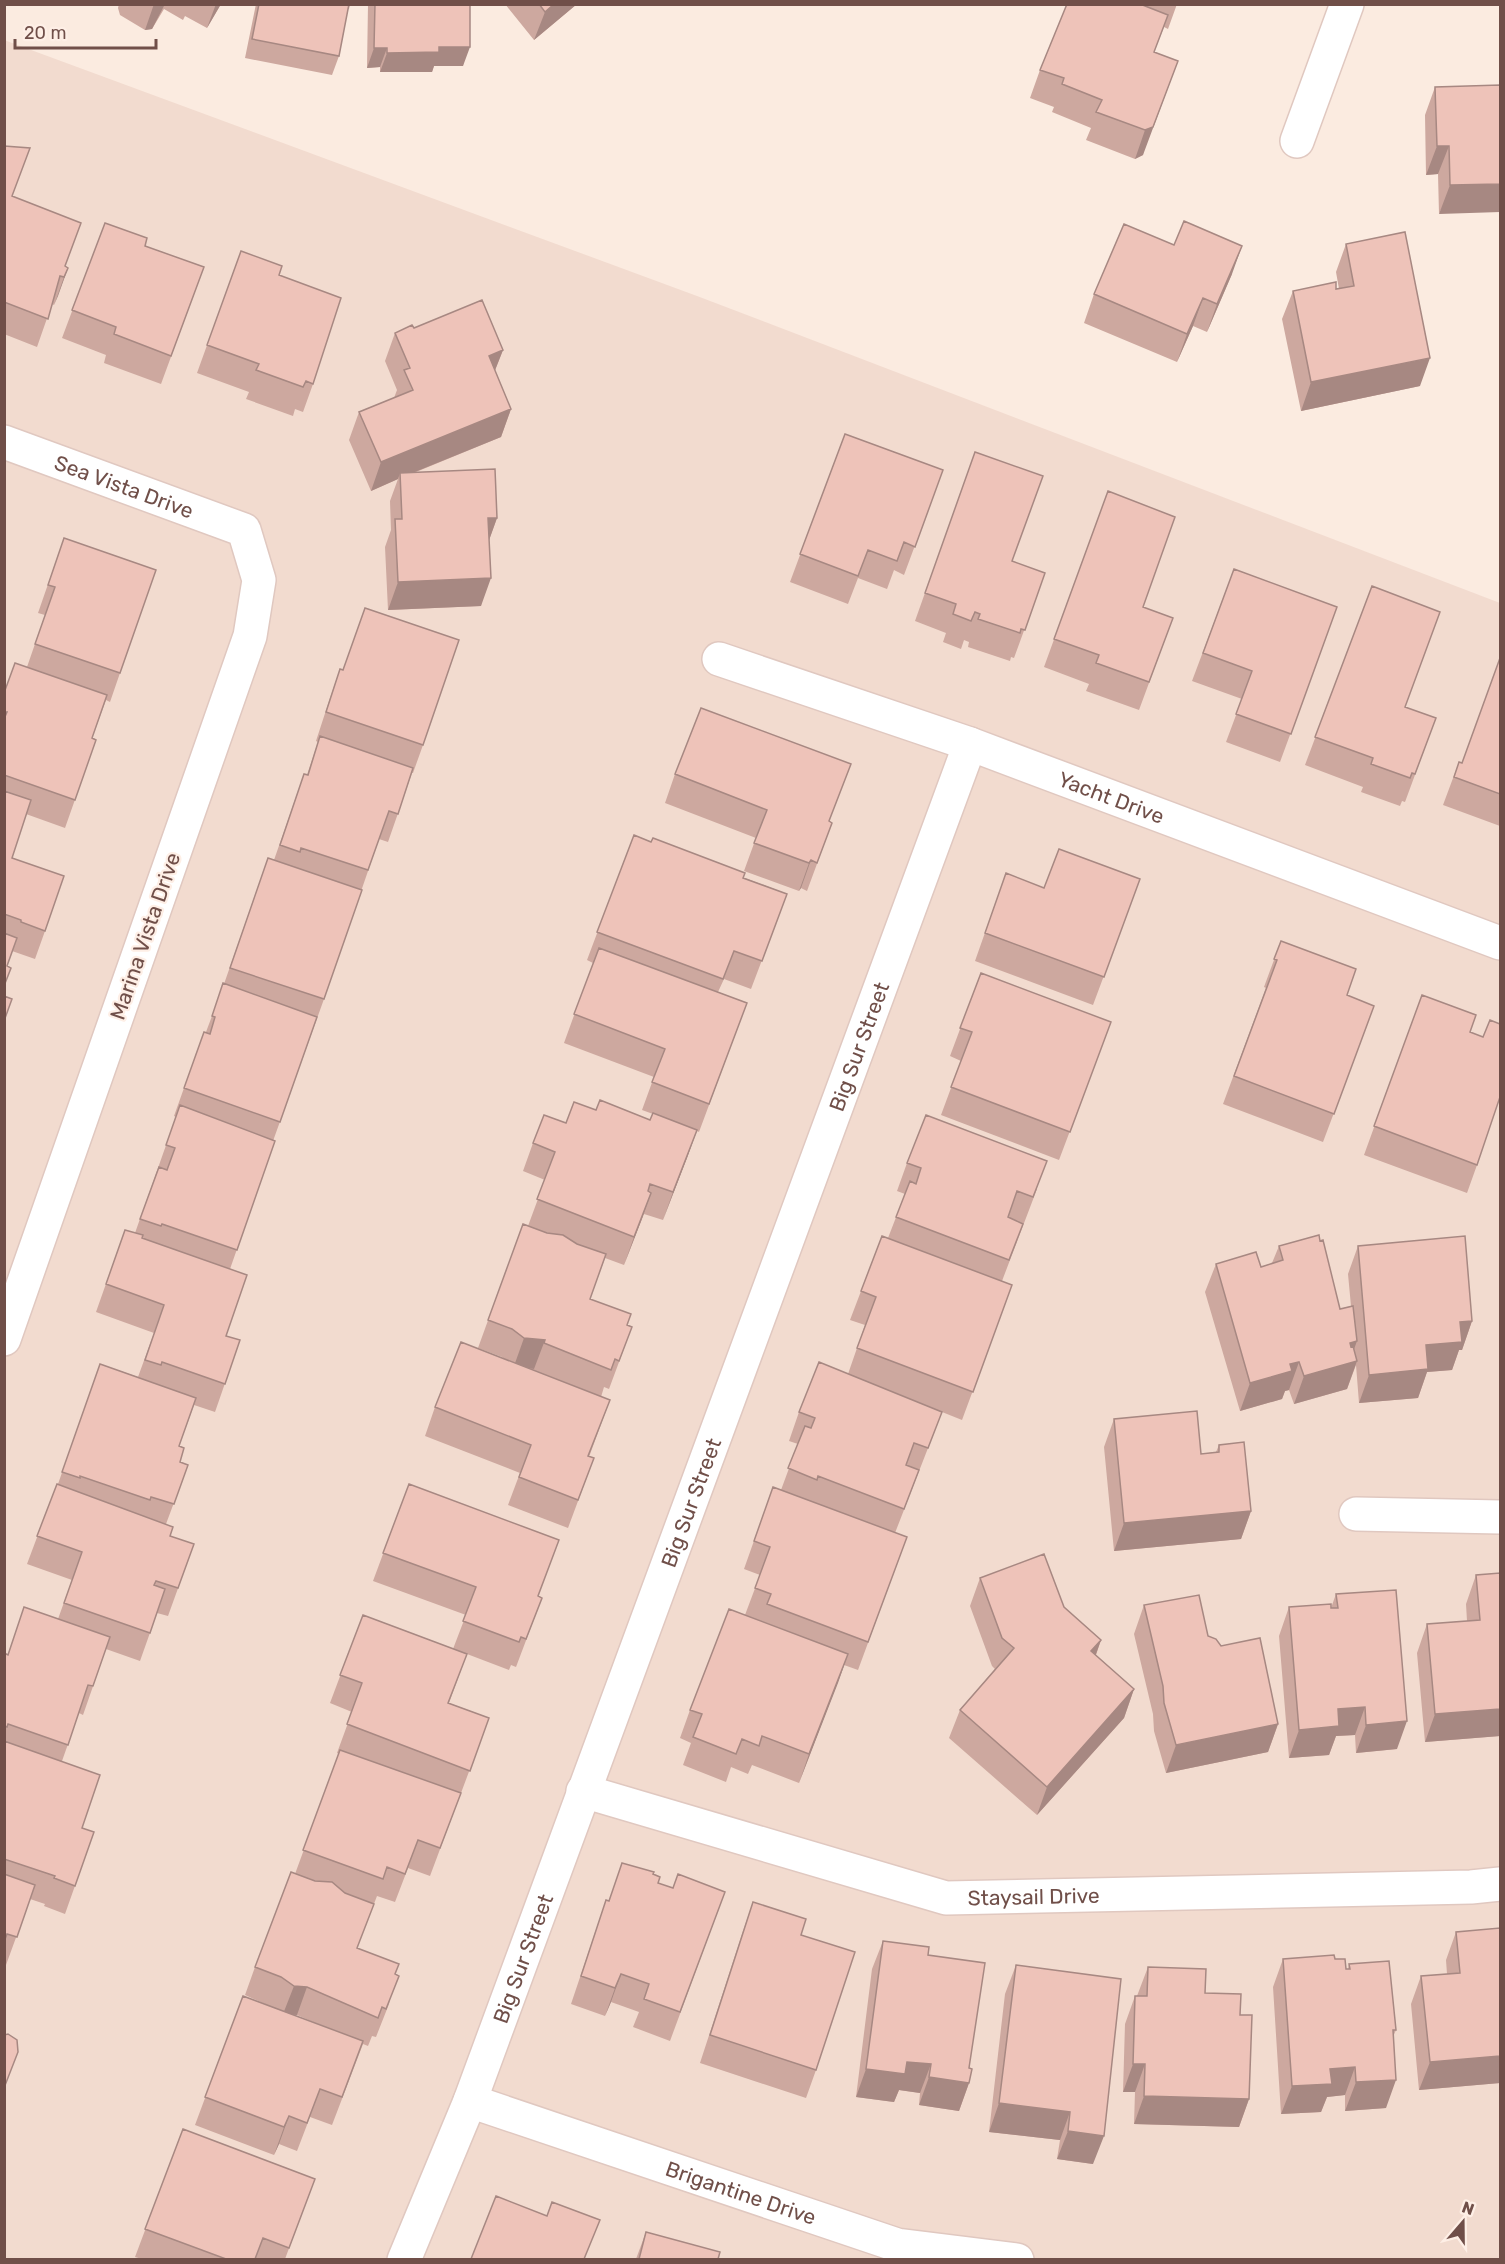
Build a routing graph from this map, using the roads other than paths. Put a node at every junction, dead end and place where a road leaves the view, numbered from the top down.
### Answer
1 (1347, 4) edge
2 (1298, 141) dead end
3 (4, 442) edge
4 (244, 530) joint
5 (719, 659) dead end
6 (970, 744) junction
7 (1500, 943) edge
8 (4, 1339) edge
9 (1356, 1514) dead end
10 (1500, 1517) edge
11 (583, 1791) junction
12 (1500, 1884) edge
13 (470, 2101) junction
14 (404, 2259) edge
15 (1017, 2259) edge

1 - 2 street
3 - 4 street, Sea Vista Drive
4 - 8 street, Marina Vista Drive
5 - 6 street, Yacht Drive
6 - 7 street, Yacht Drive
6 - 11 street, Big Sur Street
9 - 10 street
11 - 12 street, Staysail Drive
11 - 13 street, Big Sur Street
13 - 14 street, Big Sur Street
13 - 15 street, Brigantine Drive

